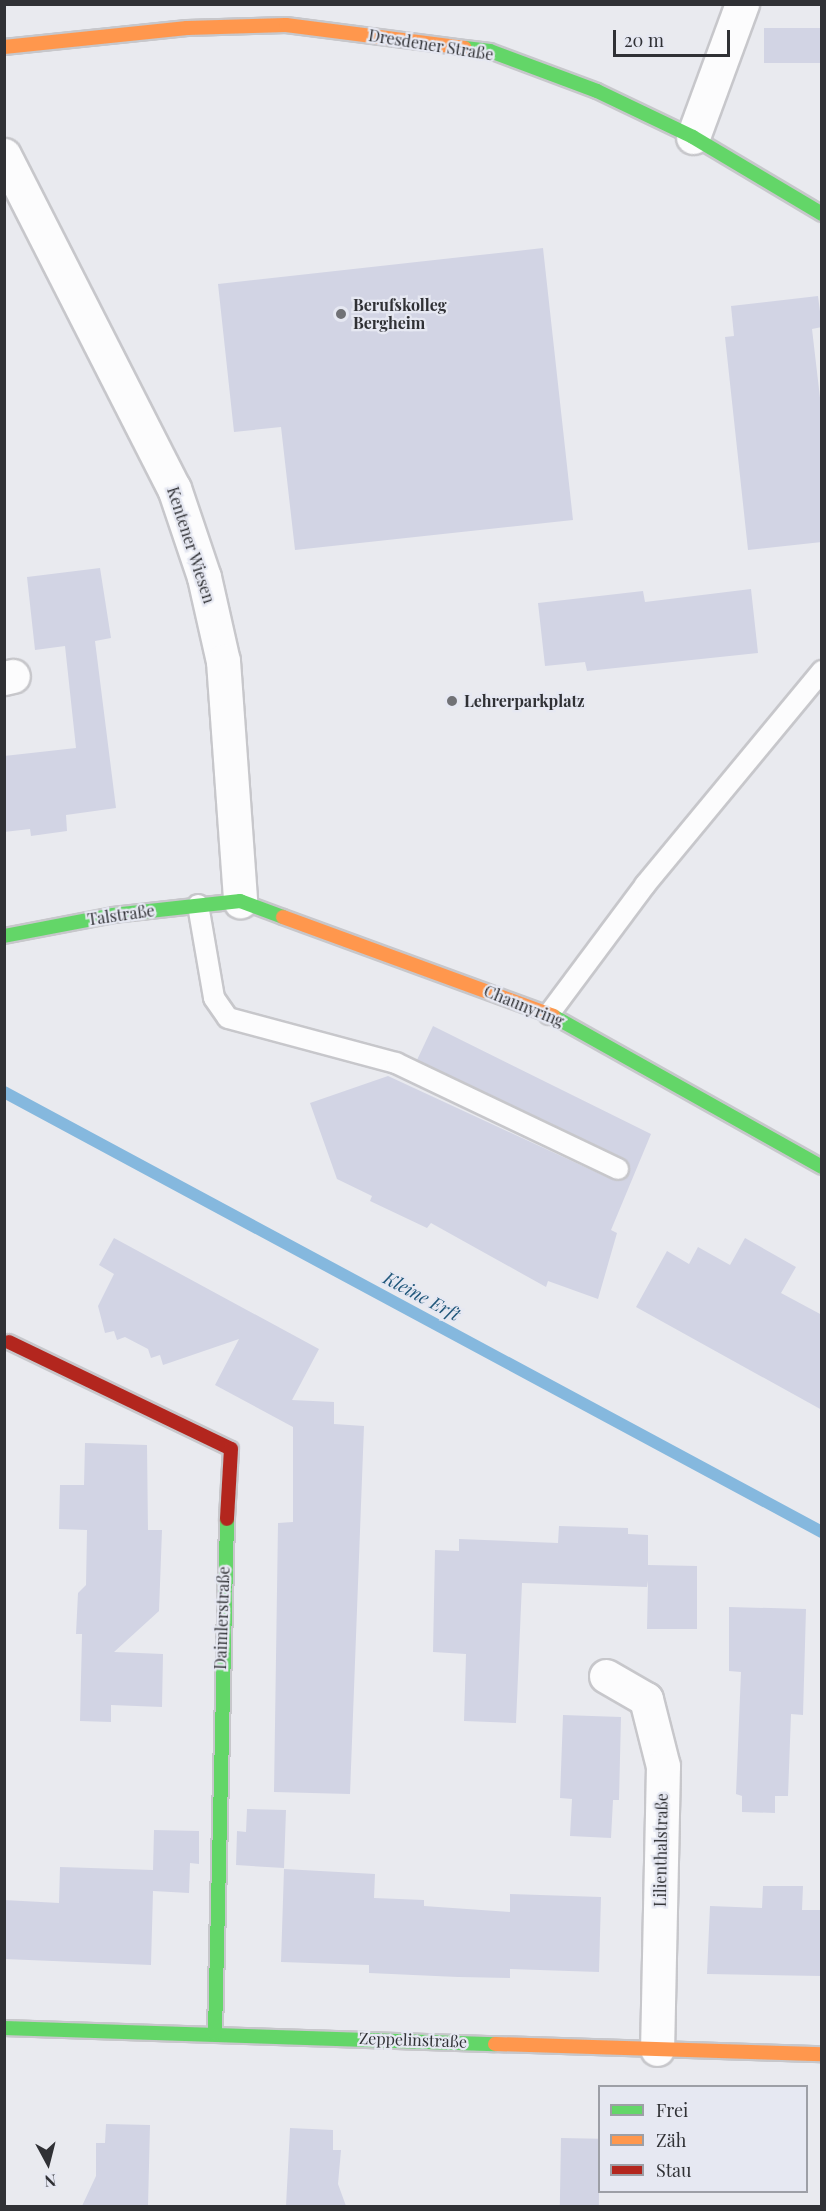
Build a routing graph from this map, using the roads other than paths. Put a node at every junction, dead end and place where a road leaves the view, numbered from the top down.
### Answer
1 (742, 4) edge
2 (4, 48) edge
3 (693, 137) junction
4 (4, 155) edge
5 (822, 214) edge
6 (822, 671) edge
7 (240, 901) junction
8 (198, 905) junction
9 (4, 936) edge
10 (549, 1014) junction
11 (822, 1167) edge
12 (618, 1168) dead end
13 (9, 1342) dead end
14 (606, 1676) dead end
15 (4, 2028) edge
16 (215, 2033) junction
17 (657, 2049) junction
18 (822, 2054) edge

1 - 3 street
2 - 3 street, Dresdener Straße
3 - 5 street, Dresdener Straße
4 - 7 street, Kentener Wiesen
6 - 10 lane
7 - 8 street, Talstraße
7 - 10 street, Chaunyring
8 - 9 street, Talstraße
8 - 12 lane
10 - 11 street, Chaunyring
13 - 16 street, Daimlerstraße
14 - 17 street, Lilienthalstraße
15 - 16 street, Zeppelinstraße
16 - 17 street, Zeppelinstraße
17 - 18 street, Zeppelinstraße

